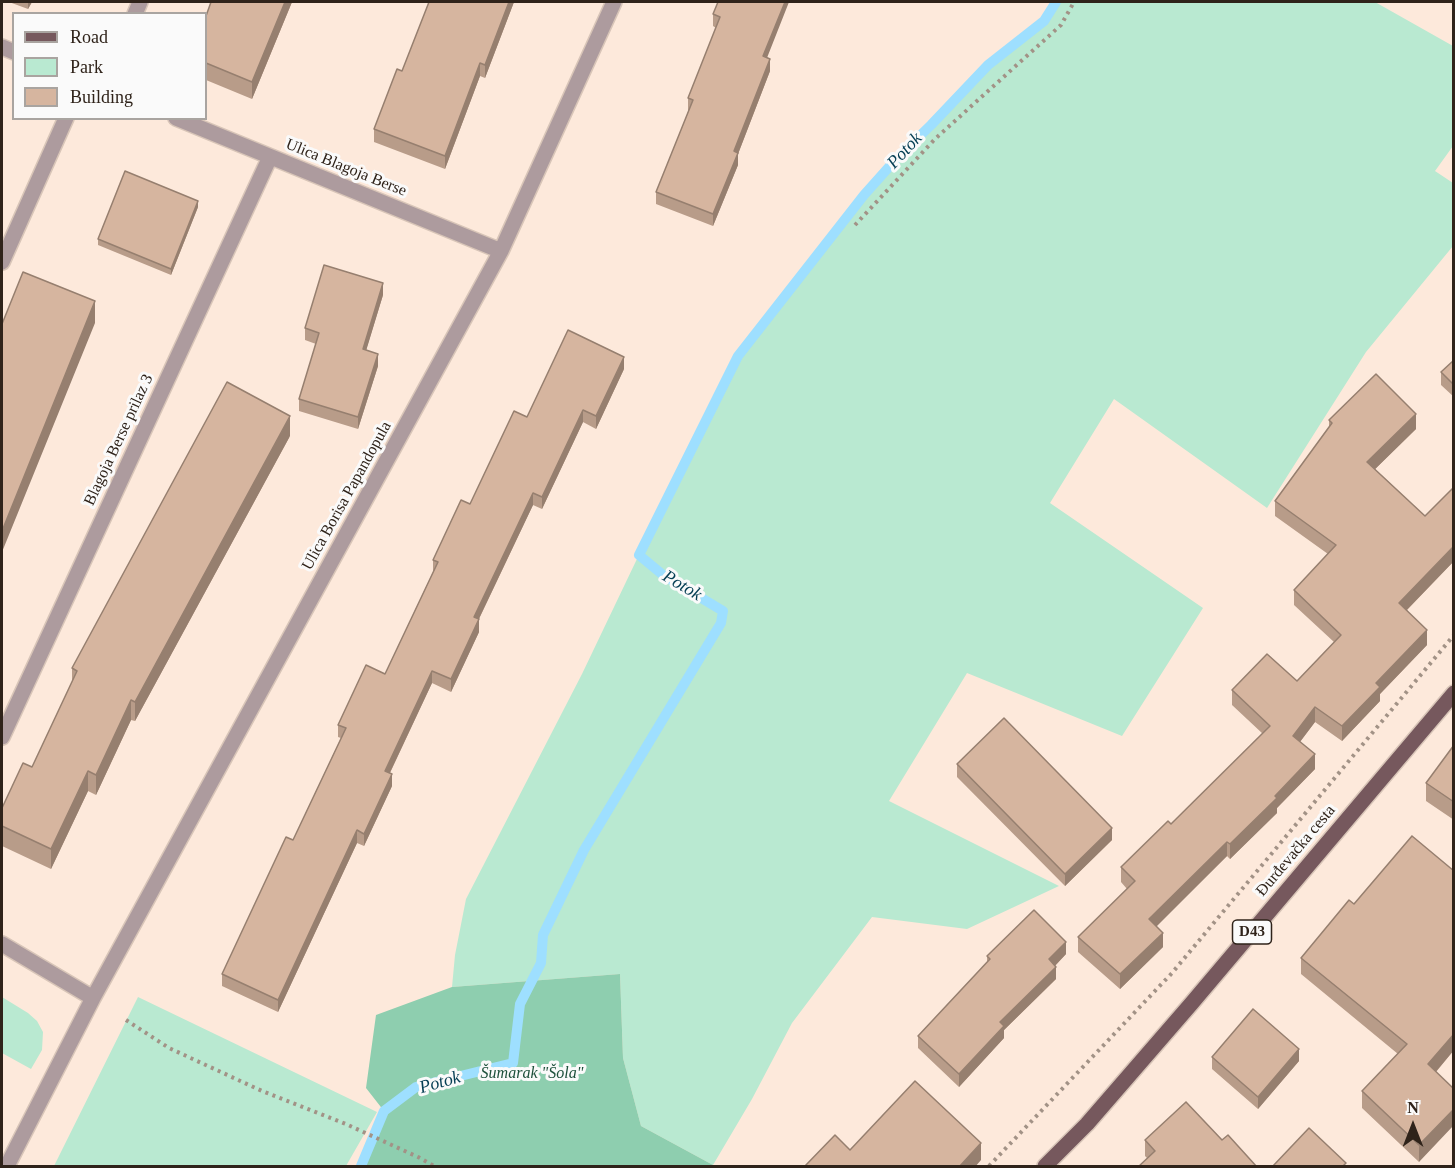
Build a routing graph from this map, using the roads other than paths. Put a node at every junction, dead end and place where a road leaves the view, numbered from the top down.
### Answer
1 (614, 2) edge
2 (65, 120) edge
3 (181, 120) edge
4 (270, 157) junction
5 (501, 251) junction
6 (2, 262) edge
7 (1454, 693) edge
8 (2, 737) edge
9 (2, 944) edge
10 (93, 998) junction
11 (7, 1167) edge
12 (1045, 1167) edge

1 - 5 street, Ulica Borisa Papandopula
2 - 6 street
3 - 4 street, Ulica Blagoja Berse
4 - 5 street, Ulica Blagoja Berse
4 - 8 street, Blagoja Berse prilaz 3
5 - 10 street, Ulica Borisa Papandopula
7 - 12 main road, Đurđevačka cesta / D43
9 - 10 street
10 - 11 street, Ulica Borisa Papandopula

